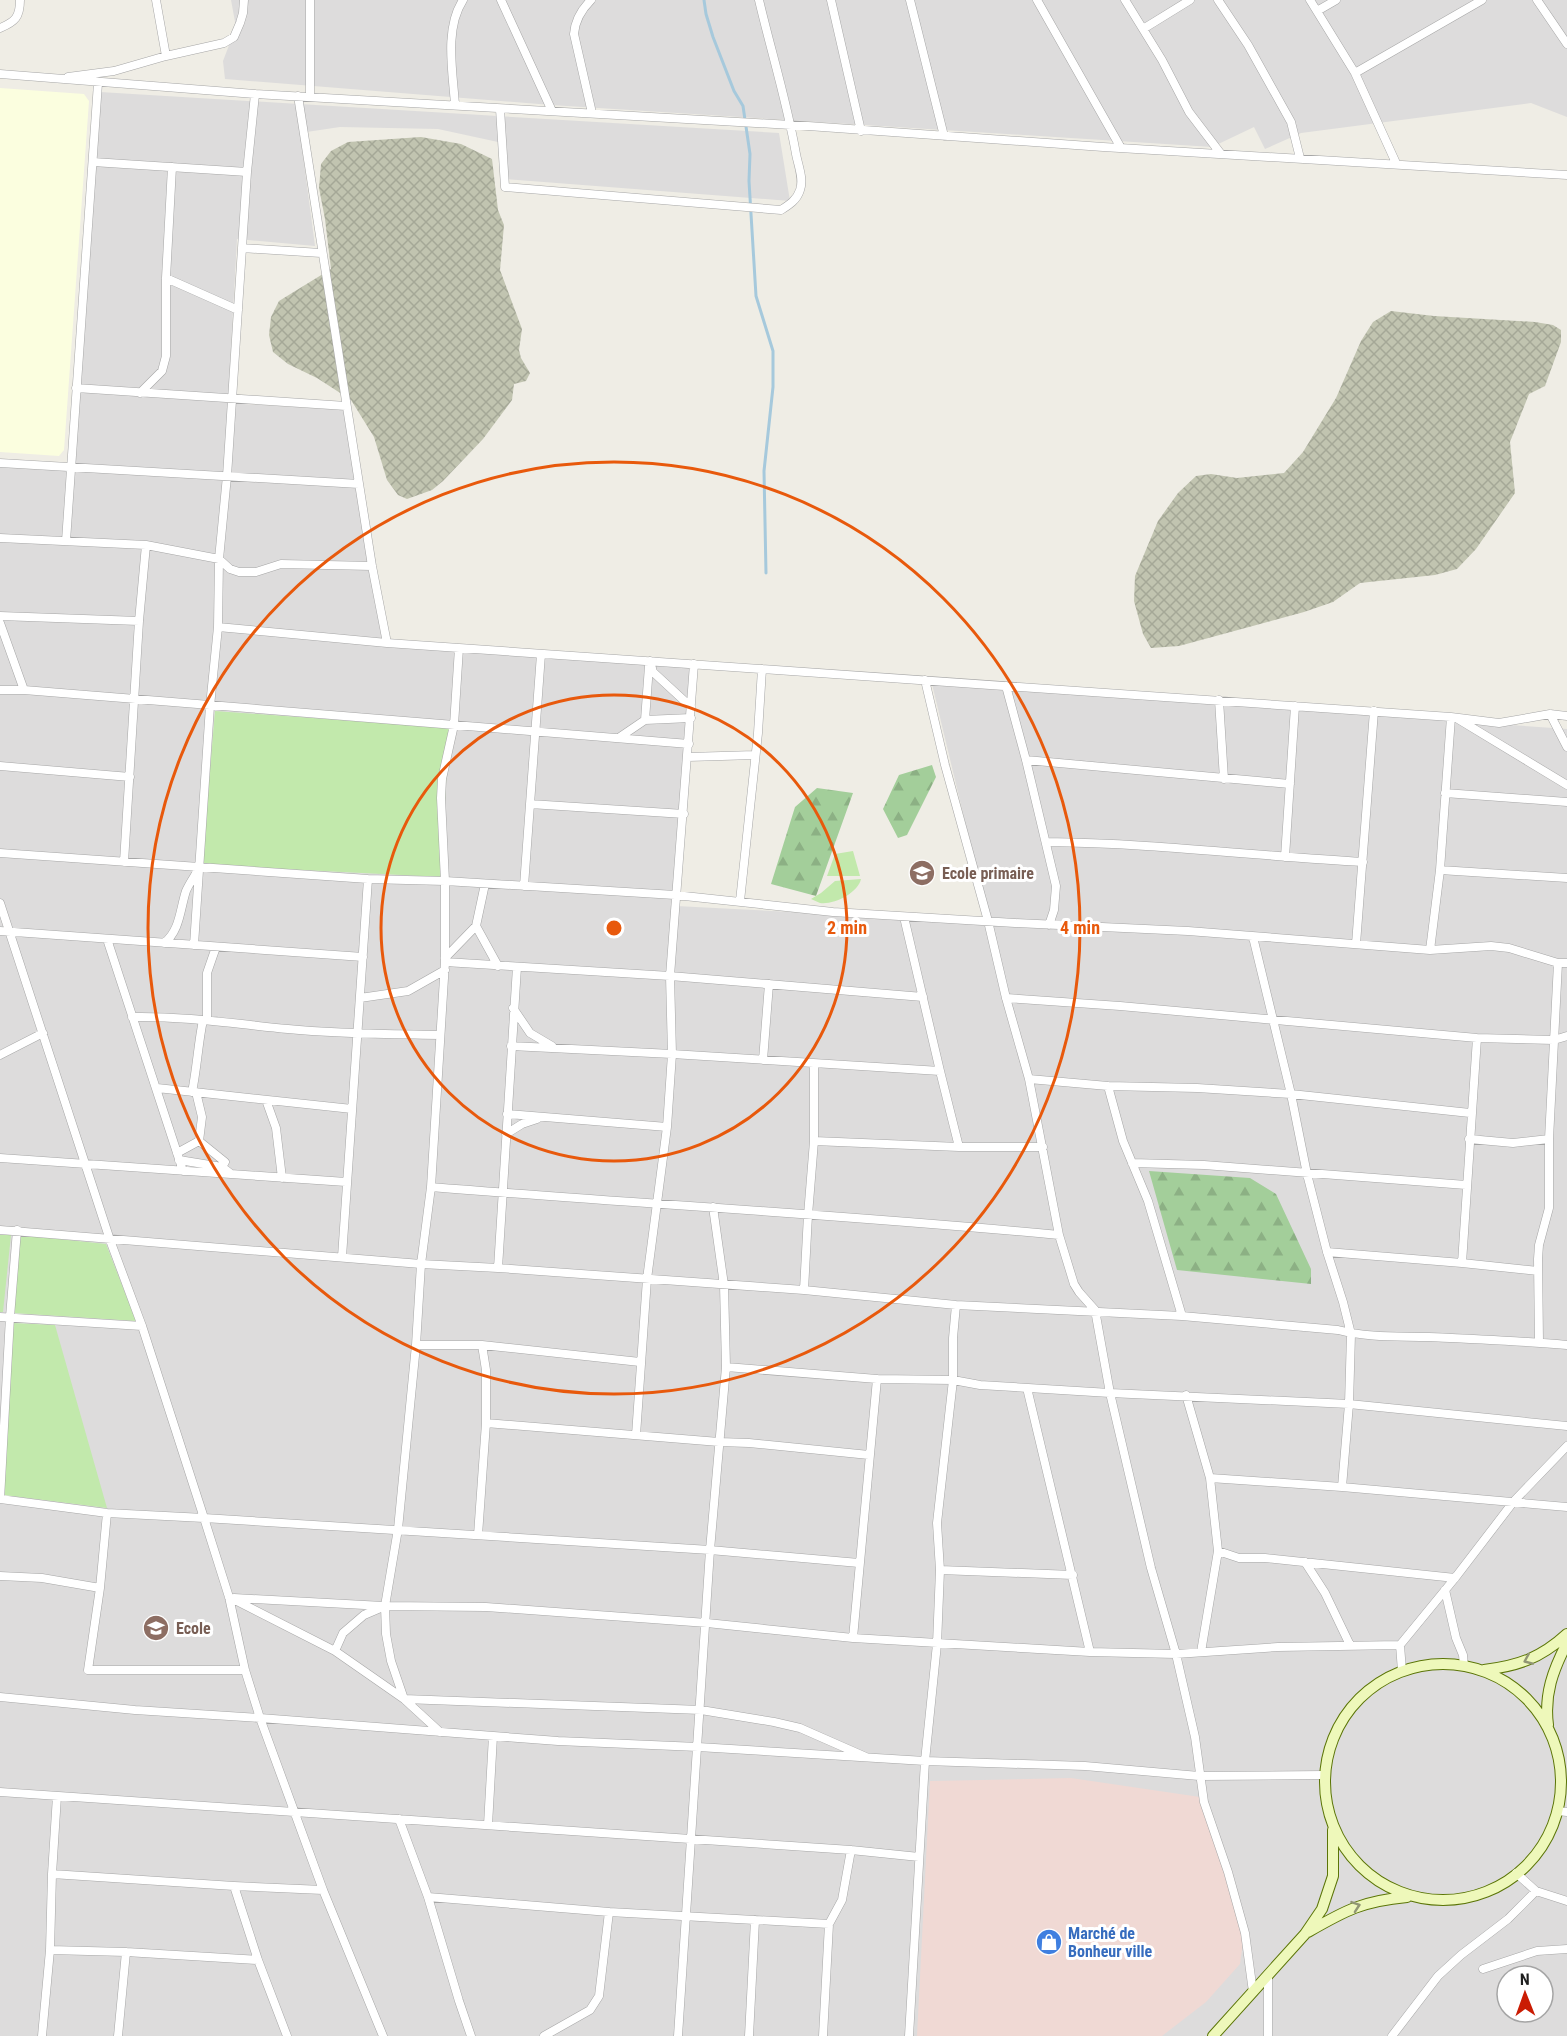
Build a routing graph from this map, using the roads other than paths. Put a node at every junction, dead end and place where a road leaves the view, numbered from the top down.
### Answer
1 (20, 0) edge
2 (156, 0) edge
3 (244, 0) edge
4 (310, 0) edge
5 (462, 0) edge
6 (501, 0) edge
7 (591, 0) edge
8 (759, 0) edge
9 (831, 0) edge
10 (910, 0) edge
11 (1037, 0) edge
12 (1125, 0) edge
13 (1190, 0) edge
14 (1218, 0) edge
15 (1310, 0) edge
16 (1336, 0) edge
17 (1482, 0) edge
18 (1536, 0) edge
19 (1317, 11) junction
20 (0, 28) edge
21 (1143, 29) junction
22 (1567, 44) edge
23 (166, 56) junction
24 (0, 74) edge
25 (1355, 74) junction
26 (55, 79) junction
27 (98, 83) junction
28 (255, 94) junction
29 (298, 96) junction
30 (310, 96) junction
31 (455, 105) junction
32 (500, 109) junction
33 (552, 111) junction
34 (592, 113) junction
35 (791, 125) junction
36 (861, 131) junction
37 (944, 136) junction
38 (1121, 148) junction
39 (1221, 154) junction
40 (1300, 158) junction
41 (93, 162) junction
42 (1396, 163) junction
43 (172, 167) junction
44 (247, 172) junction
45 (1567, 175) edge
46 (242, 248) junction
47 (321, 253) junction
48 (166, 278) junction
49 (238, 310) junction
50 (76, 388) junction
51 (140, 393) junction
52 (232, 400) junction
53 (346, 406) junction
54 (0, 463) edge
55 (71, 467) junction
56 (227, 476) junction
57 (359, 484) junction
58 (0, 538) edge
59 (66, 541) junction
60 (146, 545) junction
61 (219, 559) junction
62 (372, 566) junction
63 (0, 616) edge
64 (139, 621) junction
65 (0, 623) edge
66 (218, 627) junction
67 (387, 643) junction
68 (459, 648) junction
69 (541, 654) junction
70 (650, 661) junction
71 (694, 664) junction
72 (762, 669) junction
73 (925, 680) junction
74 (1006, 686) junction
75 (0, 690) edge
76 (24, 690) junction
77 (134, 699) junction
78 (1219, 700) junction
79 (210, 706) junction
80 (691, 706) junction
81 (1295, 706) junction
82 (1374, 711) junction
83 (1550, 714) junction
84 (1567, 716) edge
85 (1453, 717) junction
86 (691, 718) junction
87 (645, 720) junction
88 (454, 725) junction
89 (536, 730) junction
90 (619, 738) junction
91 (689, 744) junction
92 (1567, 747) edge
93 (755, 755) junction
94 (688, 757) junction
95 (1026, 760) junction
96 (0, 766) edge
97 (130, 777) junction
98 (1224, 779) junction
99 (1290, 783) junction
100 (1567, 785) edge
101 (1445, 793) junction
102 (1567, 802) edge
103 (530, 804) junction
104 (684, 814) junction
105 (1046, 842) junction
106 (0, 853) edge
107 (1285, 857) junction
108 (124, 862) junction
109 (1363, 862) junction
110 (200, 867) junction
111 (1440, 870) junction
112 (1567, 878) edge
113 (368, 879) junction
114 (445, 881) junction
115 (485, 884) junction
116 (524, 886) junction
117 (675, 895) junction
118 (740, 901) junction
119 (0, 903) edge
120 (904, 917) junction
121 (988, 921) junction
122 (1049, 925) junction
123 (476, 926) junction
124 (0, 931) edge
125 (10, 932) junction
126 (1253, 937) junction
127 (106, 939) junction
128 (164, 943) junction
129 (1356, 944) junction
130 (194, 945) junction
131 (216, 947) junction
132 (1430, 950) junction
133 (363, 957) junction
134 (445, 963) junction
135 (1558, 963) junction
136 (1567, 963) edge
137 (498, 966) junction
138 (517, 967) junction
139 (670, 976) junction
140 (769, 984) junction
141 (923, 997) junction
142 (360, 998) junction
143 (1006, 998) junction
144 (513, 1008) junction
145 (132, 1017) junction
146 (1274, 1019) junction
147 (205, 1020) junction
148 (43, 1033) junction
149 (357, 1034) junction
150 (440, 1035) junction
151 (1567, 1036) edge
152 (1477, 1038) junction
153 (1554, 1040) junction
154 (511, 1046) junction
155 (561, 1048) junction
156 (672, 1054) junction
157 (0, 1055) edge
158 (763, 1060) junction
159 (814, 1064) junction
160 (940, 1071) junction
161 (1029, 1078) junction
162 (1108, 1086) junction
163 (157, 1088) junction
164 (194, 1092) junction
165 (1291, 1094) junction
166 (266, 1100) junction
167 (352, 1109) junction
168 (1470, 1113) junction
169 (507, 1114) junction
170 (542, 1117) junction
171 (667, 1127) junction
172 (506, 1134) junction
173 (1469, 1139) junction
174 (1549, 1139) junction
175 (199, 1141) junction
176 (814, 1141) junction
177 (959, 1147) junction
178 (1043, 1147) junction
179 (178, 1156) junction
180 (0, 1158) edge
181 (1132, 1163) junction
182 (86, 1165) junction
183 (222, 1167) junction
184 (183, 1172) junction
185 (1307, 1174) junction
186 (232, 1175) junction
187 (282, 1178) junction
188 (346, 1182) junction
189 (1466, 1185) junction
190 (431, 1187) junction
191 (502, 1192) junction
192 (657, 1203) junction
193 (713, 1207) junction
194 (808, 1215) junction
195 (0, 1230) edge
196 (17, 1230) junction
197 (1059, 1235) junction
198 (110, 1240) junction
199 (1327, 1252) junction
200 (342, 1257) junction
201 (1462, 1263) junction
202 (421, 1264) junction
203 (498, 1268) junction
204 (1539, 1271) junction
205 (647, 1279) junction
206 (724, 1285) junction
207 (804, 1290) junction
208 (956, 1305) junction
209 (1095, 1310) junction
210 (1182, 1316) junction
211 (0, 1317) edge
212 (10, 1317) junction
213 (142, 1326) junction
214 (1351, 1334) junction
215 (1539, 1342) junction
216 (416, 1345) junction
217 (482, 1345) junction
218 (1567, 1345) edge
219 (640, 1362) junction
220 (726, 1367) junction
221 (877, 1378) junction
222 (952, 1380) junction
223 (1027, 1388) junction
224 (1110, 1393) junction
225 (1186, 1395) junction
226 (1349, 1404) junction
227 (486, 1423) junction
228 (1567, 1426) edge
229 (636, 1434) junction
230 (719, 1442) junction
231 (1567, 1446) edge
232 (869, 1455) junction
233 (1210, 1478) junction
234 (1342, 1487) junction
235 (0, 1499) edge
236 (1514, 1502) junction
237 (1567, 1507) edge
238 (107, 1513) junction
239 (204, 1518) junction
240 (398, 1529) junction
241 (478, 1535) junction
242 (711, 1550) junction
243 (1218, 1551) junction
244 (1305, 1562) junction
245 (859, 1563) junction
246 (940, 1570) junction
247 (1073, 1575) junction
248 (0, 1576) edge
249 (1455, 1578) junction
250 (100, 1588) junction
251 (1445, 1590) junction
252 (229, 1597) junction
253 (385, 1606) junction
254 (707, 1623) junction
255 (1567, 1634) edge
256 (853, 1638) junction
257 (1567, 1643) edge
258 (937, 1644) junction
259 (1350, 1645) junction
260 (1400, 1645) junction
261 (335, 1651) junction
262 (1090, 1652) junction
263 (1201, 1652) junction
264 (1176, 1654) junction
265 (1464, 1666) junction
266 (245, 1670) junction
267 (1402, 1671) junction
268 (1482, 1671) junction
269 (0, 1697) edge
270 (404, 1699) junction
271 (701, 1710) junction
272 (260, 1718) junction
273 (1549, 1729) junction
274 (440, 1732) junction
275 (493, 1736) junction
276 (698, 1747) junction
277 (866, 1757) junction
278 (925, 1761) junction
279 (1324, 1774) junction
280 (1199, 1776) junction
281 (0, 1792) edge
282 (57, 1796) junction
283 (296, 1812) junction
284 (1563, 1812) edge
285 (399, 1819) junction
286 (488, 1825) junction
287 (1333, 1827) junction
288 (691, 1839) junction
289 (851, 1850) junction
290 (919, 1857) junction
291 (1516, 1873) junction
292 (52, 1874) junction
293 (234, 1886) junction
294 (323, 1890) junction
295 (1536, 1892) junction
296 (1413, 1896) junction
297 (428, 1897) junction
298 (1567, 1901) edge
299 (609, 1912) junction
300 (685, 1916) junction
301 (756, 1920) junction
302 (829, 1924) junction
303 (1305, 1934) junction
304 (1567, 1949) edge
305 (50, 1950) junction
306 (126, 1952) junction
307 (258, 1960) junction
308 (1483, 1969) dead end
309 (1268, 1975) junction
310 (1253, 1992) junction
311 (821, 2035) edge
312 (42, 2036) edge
313 (118, 2036) edge
314 (287, 2036) edge
315 (382, 2036) edge
316 (471, 2036) edge
317 (544, 2036) edge
318 (678, 2036) edge
319 (749, 2036) edge
320 (909, 2036) edge
321 (1213, 2036) edge
322 (1268, 2036) edge
323 (1392, 2036) edge

1 - 20 street
2 - 23 street
3 - 23 street
4 - 30 street
5 - 31 street
6 - 33 street
7 - 34 street
8 - 35 street
9 - 36 street
10 - 37 street
11 - 38 street
12 - 21 street
13 - 21 street
14 - 40 street
15 - 19 street
16 - 19 street
17 - 25 street
18 - 22 street
19 - 25 street
21 - 39 street
23 - 26 street
24 - 26 street
25 - 42 street
26 - 27 street
27 - 28 street
27 - 41 street
28 - 29 street
28 - 44 street
29 - 30 street
29 - 47 street
30 - 31 street
31 - 32 street
32 - 33 street
32 - 35 street
33 - 34 street
34 - 35 street
35 - 36 street
36 - 37 street
37 - 38 street
38 - 39 street
39 - 40 street
40 - 42 street
41 - 43 street
41 - 50 street
42 - 45 street
43 - 44 street
43 - 48 street
44 - 46 street
46 - 47 street
46 - 49 street
47 - 53 street
48 - 49 street
48 - 51 street
49 - 52 street
50 - 51 street
50 - 55 street
51 - 52 street
52 - 53 street
52 - 56 street
53 - 57 street
54 - 55 street
55 - 56 street
55 - 59 street
56 - 57 street
56 - 61 street
57 - 62 street
58 - 59 street
59 - 60 street
60 - 61 street
60 - 64 street
61 - 62 street
61 - 66 street
62 - 67 street
63 - 64 street
64 - 77 street
65 - 76 street
66 - 67 street
66 - 79 street
67 - 68 street
68 - 69 street
68 - 88 street
69 - 70 street
69 - 89 street
70 - 71 street
70 - 80 street
70 - 87 street
71 - 72 street
71 - 80 street
72 - 73 street
72 - 93 street
73 - 74 street
73 - 121 street
74 - 78 street
74 - 95 street
75 - 76 street
76 - 77 street
77 - 79 street
77 - 97 street
78 - 81 street
78 - 98 street
79 - 88 street
79 - 110 street
80 - 86 street
81 - 82 street
81 - 99 street
82 - 85 street
82 - 109 street
83 - 84 street
83 - 85 street
83 - 92 street
85 - 100 street
85 - 101 street
86 - 87 street
86 - 91 street
87 - 90 street
88 - 89 street
88 - 114 street
89 - 90 street
89 - 103 street
90 - 91 street
91 - 94 street
93 - 94 street
93 - 118 street
94 - 104 street
95 - 98 street
95 - 105 street
96 - 97 street
97 - 108 street
98 - 99 street
99 - 107 street
101 - 102 street
101 - 111 street
103 - 104 street
103 - 116 street
104 - 117 street
105 - 107 street
105 - 122 street
106 - 108 street
107 - 109 street
108 - 110 street
109 - 129 street
110 - 113 street
110 - 128 street
110 - 130 street
111 - 112 street
111 - 132 street
113 - 114 street
113 - 133 street
114 - 115 street
114 - 134 street
115 - 116 street
115 - 123 street
116 - 117 street
117 - 118 street
117 - 139 street
118 - 120 street
119 - 125 street
120 - 121 street
120 - 141 street
121 - 122 street
121 - 143 street
122 - 126 street
123 - 134 street
123 - 137 street
124 - 125 street
125 - 127 street
125 - 148 street
126 - 129 street
126 - 146 street
127 - 128 street
127 - 145 street
128 - 130 street
129 - 132 street
130 - 131 street
131 - 133 street
131 - 147 street
132 - 135 street
133 - 142 street
134 - 137 street
134 - 142 street
134 - 150 street
135 - 136 street
135 - 153 street
137 - 138 street
138 - 139 street
138 - 144 street
139 - 140 street
139 - 156 street
140 - 141 street
140 - 158 street
141 - 160 street
142 - 149 street
143 - 146 street
143 - 161 street
144 - 154 street
144 - 155 street
145 - 147 street
145 - 163 street
146 - 152 street
146 - 165 street
147 - 149 street
147 - 164 street
148 - 157 street
148 - 182 street
149 - 150 street
149 - 167 street
150 - 190 street
151 - 153 street
152 - 153 street
152 - 168 street
153 - 174 street
154 - 155 street
154 - 169 street
155 - 156 street
156 - 158 street
156 - 171 street
158 - 159 street
159 - 160 street
159 - 176 street
160 - 177 street
161 - 162 street
161 - 178 street
162 - 165 street
162 - 181 street
163 - 164 street
163 - 179 street
164 - 166 street
164 - 175 street
165 - 168 street
165 - 185 street
166 - 167 street
166 - 187 street
167 - 188 street
168 - 173 street
169 - 170 street
169 - 172 street
170 - 171 street
170 - 172 street
171 - 192 street
172 - 191 street
173 - 174 street
173 - 189 street
174 - 204 street
175 - 179 street
175 - 183 street
176 - 177 street
176 - 194 street
177 - 178 street
178 - 197 street
179 - 183 street
179 - 184 street
180 - 182 street
181 - 185 street
181 - 210 street
182 - 184 street
182 - 198 street
183 - 186 street
184 - 186 street
185 - 189 street
185 - 199 street
186 - 187 street
187 - 188 street
188 - 200 street
189 - 201 street
190 - 191 street
190 - 202 street
191 - 192 street
191 - 203 street
192 - 193 street
192 - 205 street
193 - 194 street
193 - 206 street
194 - 197 street
194 - 207 street
195 - 196 street
196 - 198 street
196 - 212 street
197 - 209 street
198 - 200 street
198 - 213 street
199 - 201 street
199 - 214 street
200 - 202 street
201 - 204 street
202 - 203 street
202 - 216 street
203 - 205 street
204 - 215 street
205 - 206 street
205 - 219 street
206 - 207 street
206 - 220 street
207 - 208 street
208 - 209 street
208 - 222 street
209 - 210 street
209 - 224 street
210 - 214 street
211 - 212 street
212 - 213 street
212 - 235 street
213 - 239 street
214 - 215 street
214 - 226 street
215 - 218 street
216 - 217 street
216 - 240 street
217 - 219 street
217 - 227 street
219 - 229 street
220 - 221 street
220 - 230 street
221 - 222 street
221 - 232 street
222 - 223 street
222 - 246 street
223 - 224 street
223 - 247 street
224 - 225 street
224 - 264 street
225 - 226 street
225 - 233 street
226 - 228 street
226 - 234 street
227 - 229 street
227 - 241 street
229 - 230 street
230 - 232 street
230 - 242 street
231 - 236 street
232 - 245 street
233 - 234 street
233 - 243 street
234 - 236 street
235 - 238 street
236 - 237 street
236 - 249 street
238 - 239 street
238 - 250 street
239 - 240 street
239 - 252 street
240 - 241 street
240 - 253 street
241 - 242 street
242 - 245 street
242 - 254 street
243 - 244 street
243 - 263 street
244 - 249 street
244 - 259 street
245 - 256 street
246 - 247 street
246 - 258 street
247 - 262 street
248 - 250 street
249 - 251 street
250 - 266 street
251 - 260 street
251 - 265 street
252 - 253 street
252 - 261 street
252 - 266 street
253 - 254 street
253 - 261 street
253 - 270 street
254 - 256 street
254 - 271 street
255 -> 268 street
256 - 258 street
257 - 273 street
258 - 262 street
258 - 278 street
259 - 260 street
259 - 263 street
260 - 267 street
261 - 270 street
262 - 264 street
263 - 264 street
264 - 280 street
265 - 267 street
265 - 268 street
266 - 272 street
267 - 279 street
268 - 273 street
269 - 272 street
270 - 271 street
270 - 274 street
271 - 276 street
271 - 277 street
272 - 274 street
272 - 283 street
273 - 284 street
274 - 275 street
275 - 276 street
275 - 286 street
276 - 277 street
276 - 288 street
277 - 278 street
278 - 280 street
278 - 290 street
279 - 280 street
279 - 287 street
280 - 310 street
281 - 282 street
282 - 283 street
282 - 292 street
283 - 285 street
283 - 294 street
284 - 291 street
285 - 286 street
285 - 297 street
286 - 288 street
287 - 296 street
287 - 303 street
288 - 289 street
288 - 300 street
289 - 290 street
289 - 302 street
290 - 320 street
291 - 295 street
291 - 296 street
292 - 293 street
292 - 305 street
293 - 294 street
293 - 307 street
294 - 315 street
295 - 298 street
295 - 323 street
303 -> 296 street
297 - 299 street
297 - 316 street
299 - 300 street
299 - 317 street
300 - 301 street
300 - 318 street
301 - 302 street
301 - 319 street
302 - 311 street
303 - 309 street
304 - 308 street
305 - 306 street
305 - 312 street
306 - 307 street
306 - 313 street
307 - 314 street
309 - 310 street
309 - 322 street
310 - 321 street

